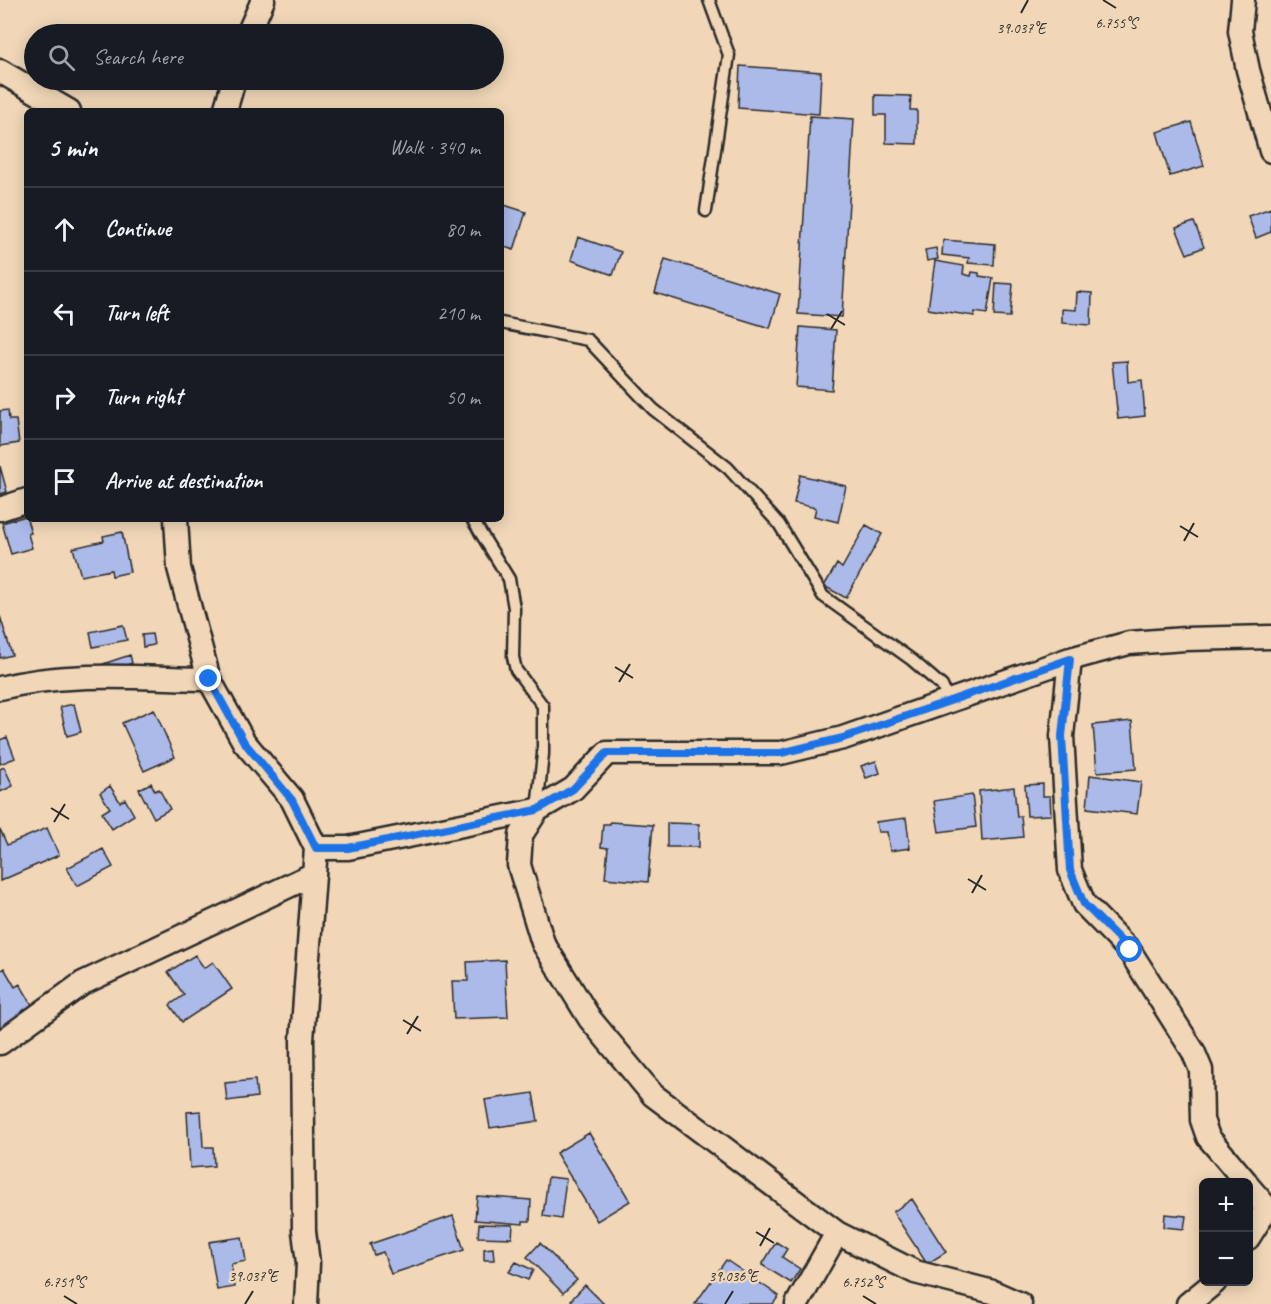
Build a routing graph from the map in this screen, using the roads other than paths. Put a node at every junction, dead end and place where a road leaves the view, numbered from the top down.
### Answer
1 (263, 0) edge
2 (709, 0) edge
3 (1243, 0) edge
4 (252, 24) edge
5 (0, 71) edge
6 (24, 83) edge
7 (24, 89) edge
8 (36, 90) edge
9 (231, 90) edge
10 (0, 91) edge
11 (64, 108) edge
12 (226, 108) edge
13 (1271, 151) edge
14 (706, 211) dead end
15 (504, 324) edge
16 (24, 501) edge
17 (0, 509) edge
18 (176, 522) edge
19 (474, 522) edge
20 (1271, 637) edge
21 (1070, 659) junction
22 (209, 679) junction
23 (0, 688) edge
24 (950, 702) junction
25 (537, 810) junction
26 (316, 848) junction
27 (314, 874) junction
28 (0, 1043) edge
29 (1242, 1178) edge
30 (1253, 1191) edge
31 (1269, 1209) edge
32 (1252, 1232) edge
33 (837, 1233) junction
34 (1209, 1286) edge
35 (990, 1298) edge
36 (306, 1304) edge
37 (796, 1304) edge
38 (1020, 1304) edge
39 (1188, 1304) edge

1 - 4 street
2 - 14 lane
3 - 13 street
5 - 6 street
7 - 10 street
8 - 11 street
9 - 12 street
15 - 24 lane
16 - 17 street
18 - 22 street
19 - 25 lane
20 - 21 street
21 - 24 street
21 - 29 street
22 - 23 street
22 - 26 street
24 - 25 street
25 - 26 street
25 - 33 street
26 - 27 street
27 - 28 street
27 - 36 street
30 - 31 street
31 - 32 street
33 - 35 street
33 - 37 street
34 - 39 street
35 - 38 street

